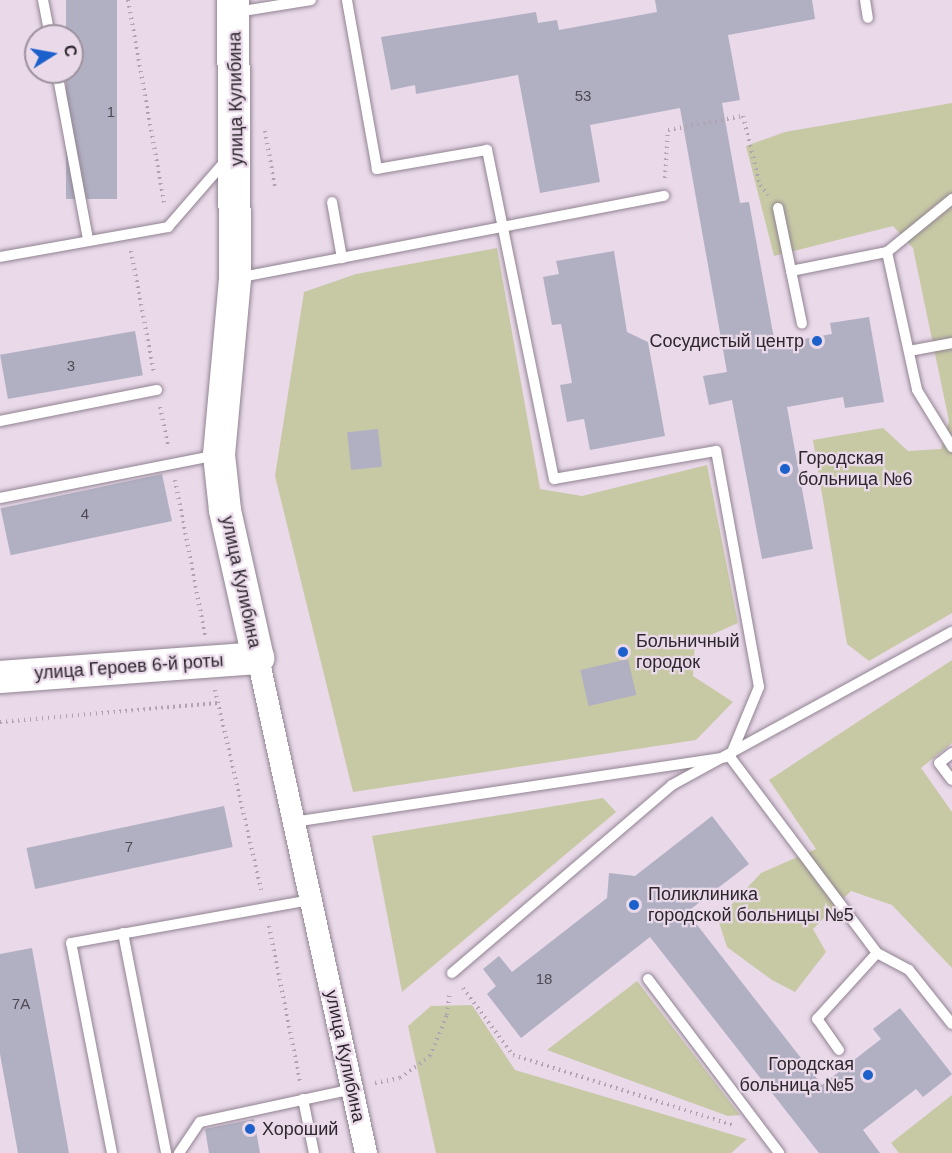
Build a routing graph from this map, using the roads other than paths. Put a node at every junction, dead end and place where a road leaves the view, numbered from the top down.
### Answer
1 (44, 0) edge
2 (311, 0) edge
3 (347, 0) edge
4 (865, 0) edge
5 (234, 6) edge
6 (868, 18) dead end
7 (48, 24) edge
8 (59, 84) edge
9 (238, 147) junction
10 (664, 196) road end
11 (952, 199) edge
12 (332, 202) dead end
13 (778, 208) road end
14 (501, 230) junction
15 (88, 240) junction
16 (887, 252) junction
17 (0, 257) edge
18 (342, 258) junction
19 (791, 271) junction
20 (235, 278) junction
21 (802, 324) dead end
22 (952, 343) edge
23 (909, 351) junction
24 (157, 390) dead end
25 (0, 421) edge
26 (952, 447) edge
27 (219, 455) junction
28 (0, 498) edge
29 (952, 632) edge
30 (258, 658) junction
31 (0, 677) edge
32 (952, 753) edge
33 (730, 757) junction
34 (952, 780) edge
35 (293, 822) junction
36 (310, 900) junction
37 (123, 933) junction
38 (877, 953) junction
39 (452, 973) road end
40 (648, 979) dead end
41 (952, 1024) edge
42 (839, 1050) dead end
43 (352, 1089) junction
44 (303, 1099) junction
45 (112, 1153) edge
46 (166, 1153) edge
47 (179, 1153) edge
48 (314, 1153) edge
49 (366, 1153) edge
50 (779, 1153) edge

1 - 7 lane
2 - 5 lane
3 - 14 lane
4 - 6 lane
5 - 9 street, улица Кулибина
8 - 15 lane
9 - 15 lane
9 - 20 street, улица Кулибина
10 - 14 lane
11 - 16 lane
12 - 18 lane
13 - 19 lane
14 - 18 lane
14 - 33 lane
15 - 17 lane
16 - 19 lane
16 - 23 lane
18 - 20 lane
19 - 21 lane
20 - 27 street, улица Кулибина
22 - 23 lane
23 - 26 lane
24 - 25 lane
27 - 28 lane
27 - 30 street, улица Кулибина
29 - 33 lane
30 - 31 street, улица Героев 6-й роты
30 - 35 street, улица Кулибина
32 - 34 lane
33 - 35 lane
33 - 38 lane
33 - 39 lane
35 - 36 street, улица Кулибина
36 - 37 lane
36 - 43 street, улица Кулибина
37 - 45 lane
37 - 46 lane
38 - 41 lane
38 - 42 lane
40 - 50 lane
43 - 44 lane
43 - 49 street, улица Кулибина
44 - 47 lane
44 - 48 lane

